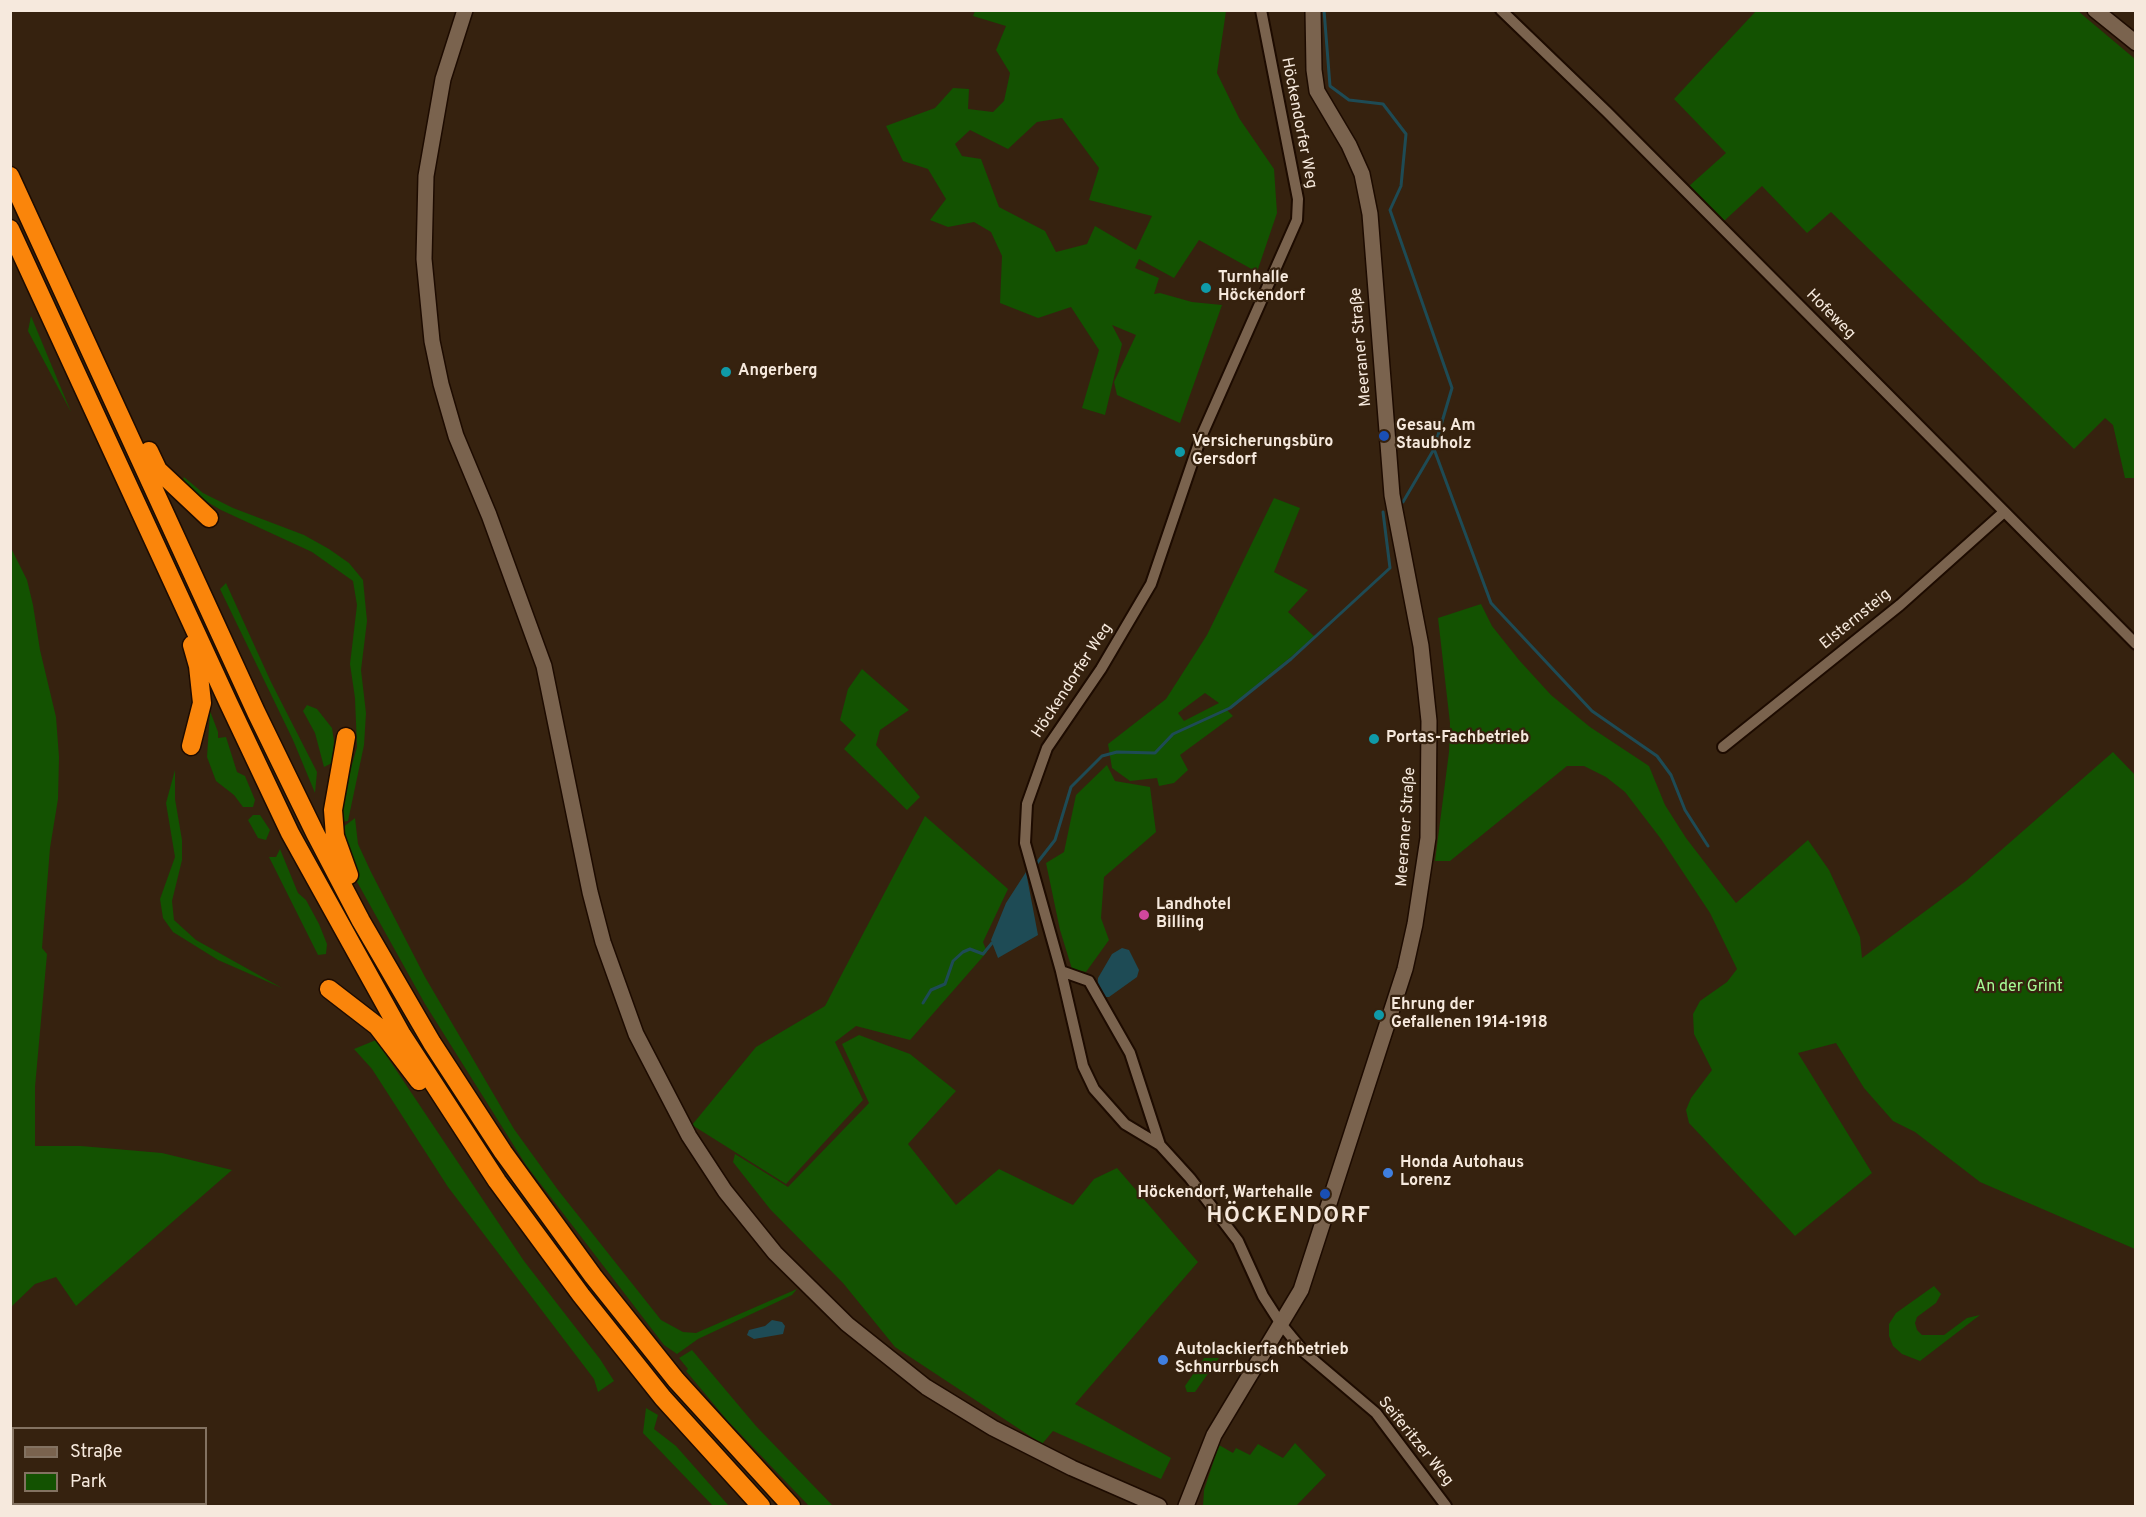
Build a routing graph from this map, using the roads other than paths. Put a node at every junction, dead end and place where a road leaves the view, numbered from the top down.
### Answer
1 (465, 10) edge
2 (1261, 10) edge
3 (1313, 10) edge
4 (1501, 10) edge
5 (2096, 10) edge
6 (2136, 44) edge
7 (10, 176) edge
8 (10, 229) edge
9 (115, 402) junction
10 (2004, 512) junction
11 (209, 518) dead end
12 (179, 597) junction
13 (2136, 644) edge
14 (346, 737) dead end
15 (191, 746) dead end
16 (1723, 747) dead end
17 (361, 921) junction
18 (1061, 971) junction
19 (329, 989) dead end
20 (445, 1103) junction
21 (1160, 1145) junction
22 (1281, 1324) junction
23 (761, 1506) edge
24 (791, 1506) edge
25 (1159, 1506) edge
26 (1186, 1506) edge
27 (1446, 1506) edge

1 - 25 main road
2 - 18 street, Höckendorfer Weg
3 - 22 main road, Meeraner Straße
4 - 10 street, Hofeweg
5 - 6 main road
7 - 9 highway
8 - 12 highway
9 - 11 highway
9 - 17 highway
10 - 13 street, Hofeweg
10 - 16 street, Elsternsteig
12 - 15 highway
12 - 20 highway
14 - 17 highway
17 - 24 highway
18 - 21 street
18 - 21 street, Höckendorfer Weg
19 - 20 highway
20 - 23 highway
21 - 22 street, Höckendorfer Weg
22 - 26 main road, Meeraner Straße
22 - 27 street, Seiferitzer Weg

